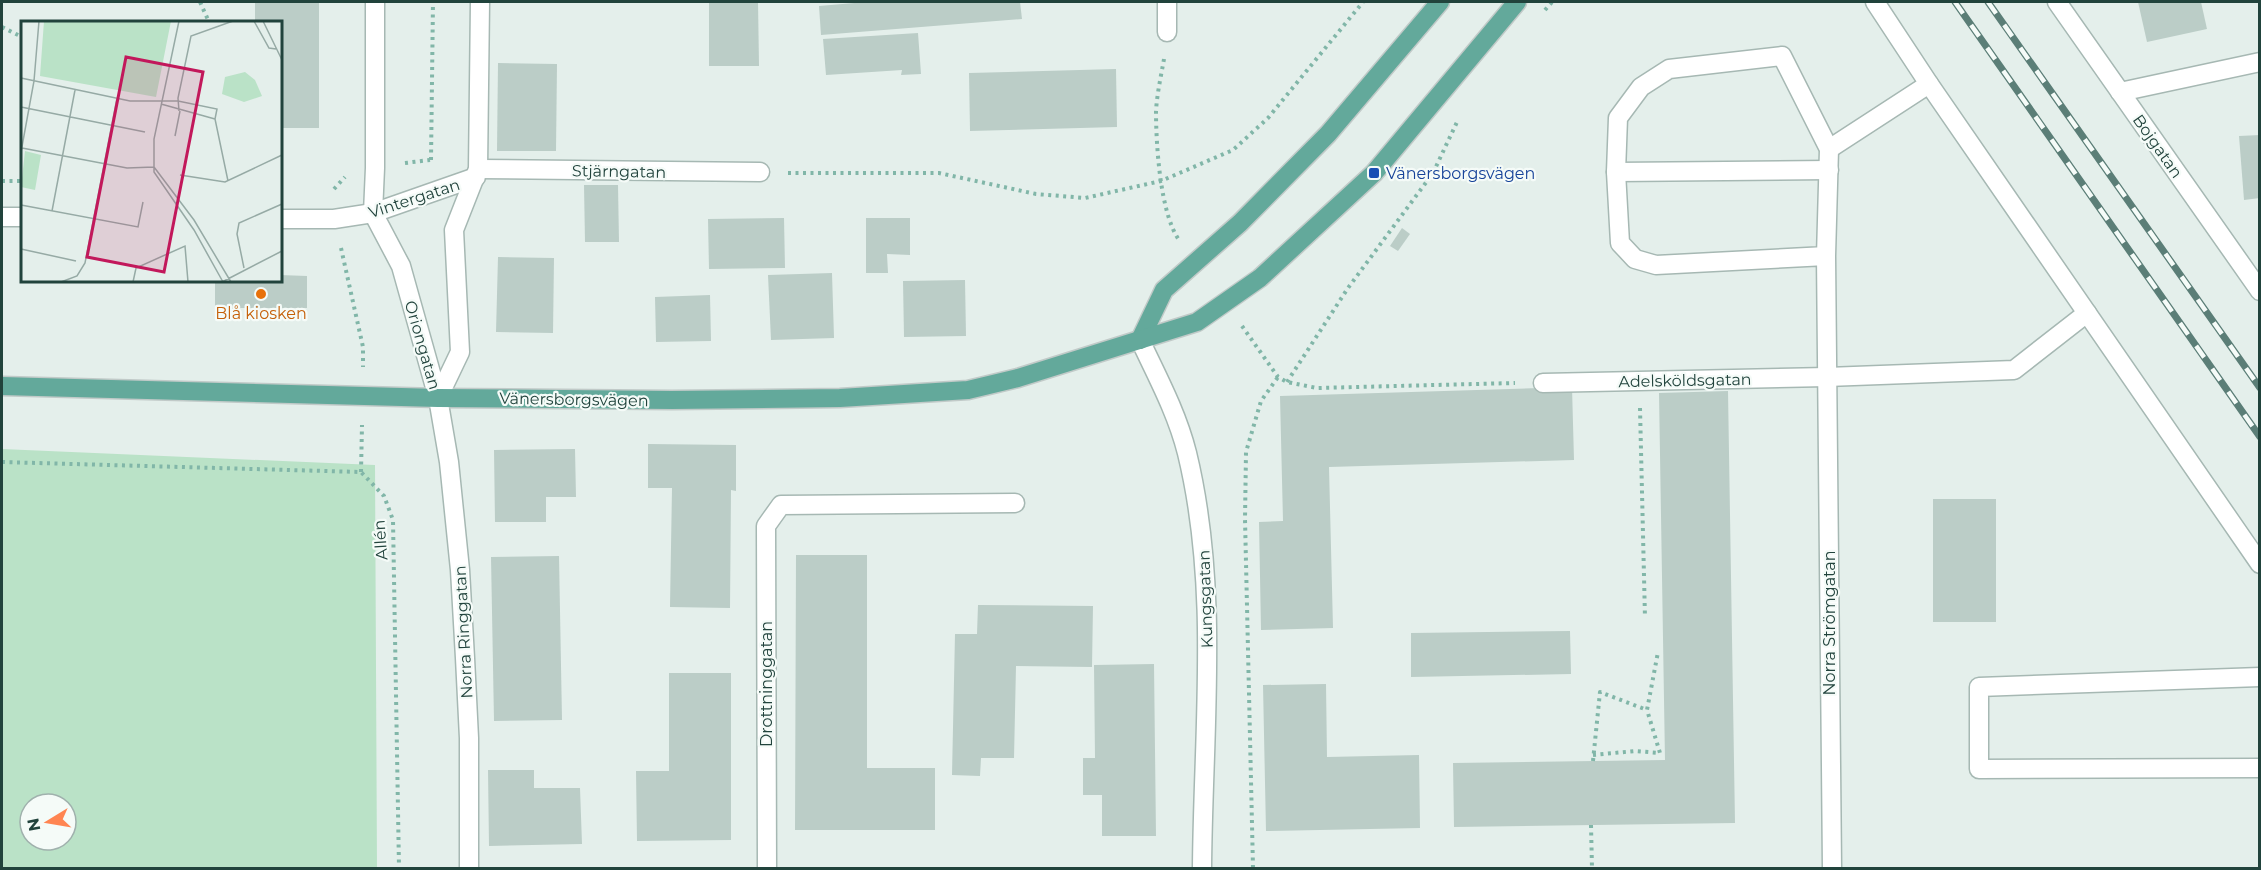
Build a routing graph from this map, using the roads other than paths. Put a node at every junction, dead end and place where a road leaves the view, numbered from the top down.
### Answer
1 (375, 2) edge
2 (480, 2) edge
3 (1167, 2) edge
4 (1440, 2) edge
5 (1517, 2) edge
6 (1875, 2) edge
7 (2057, 2) edge
8 (1167, 32) road end
9 (2259, 62) edge
10 (1929, 84) junction
11 (2120, 92) junction
12 (1828, 149) junction
13 (1829, 170) junction
14 (760, 172) road end
15 (1616, 172) junction
16 (477, 173) junction
17 (373, 213) junction
18 (2, 217) edge
19 (21, 217) edge
20 (282, 219) edge
21 (1826, 256) junction
22 (2259, 291) edge
23 (2087, 313) junction
24 (1140, 340) junction
25 (1827, 377) junction
26 (1543, 383) road end
27 (2, 386) edge
28 (438, 398) junction
29 (1015, 503) dead end
30 (2259, 564) edge
31 (2259, 676) edge
32 (2259, 768) edge
33 (470, 868) edge
34 (766, 868) edge
35 (1202, 868) edge
36 (1832, 868) edge

1 - 17 street
2 - 16 street, Oriongatan
3 - 8 street
4 - 24 main road
5 - 24 main road, Vänersborgsvägen
6 - 10 street
7 - 11 street, Bojgatan
9 - 11 street
10 - 12 street
10 - 23 street
11 - 22 street, Bojgatan
12 - 13 street, Norra Strömgatan
12 - 15 street
13 - 15 street
13 - 21 street, Norra Strömgatan
14 - 16 street, Stjärngatan
15 - 21 street
16 - 17 street, Vintergatan
16 - 28 street, Oriongatan
17 - 20 street, Vintergatan
17 - 28 street, Oriongatan
18 - 19 street
21 - 25 street, Norra Strömgatan
23 - 25 street, Adelsköldsgatan
23 - 30 street
24 - 28 main road, Vänersborgsvägen
24 - 35 street, Kungsgatan
25 - 26 street, Adelsköldsgatan
25 - 36 street, Norra Strömgatan
27 - 28 main road, Vänersborgsvägen
28 - 33 street, Norra Ringgatan
29 - 34 street, Drottninggatan
31 - 32 street

